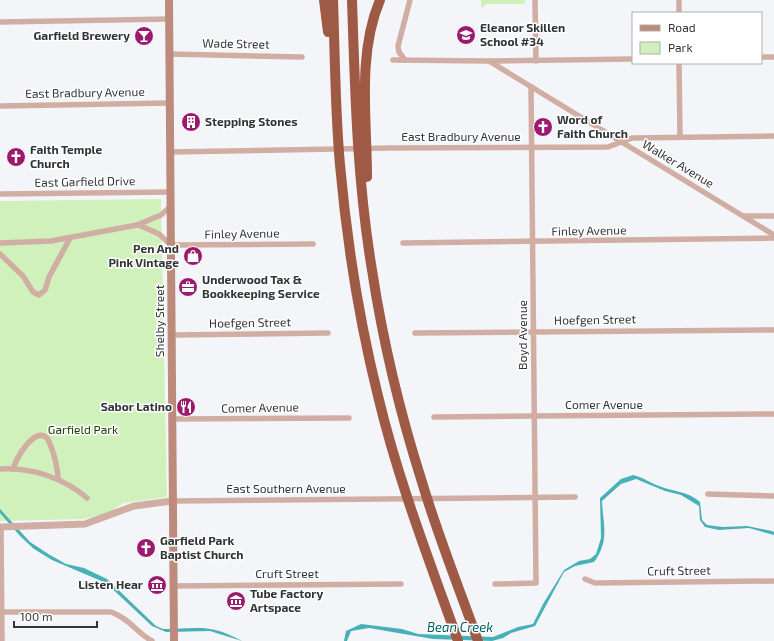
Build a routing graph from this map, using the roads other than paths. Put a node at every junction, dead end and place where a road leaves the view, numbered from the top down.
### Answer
1 (170, 0) edge
2 (324, 0) edge
3 (333, 0) edge
4 (352, 0) edge
5 (380, 0) edge
6 (410, 0) edge
7 (535, 0) edge
8 (679, 0) edge
9 (679, 12) edge
10 (170, 19) junction
11 (0, 22) edge
12 (170, 54) junction
13 (302, 57) dead end
14 (762, 57) edge
15 (774, 57) edge
16 (632, 59) edge
17 (393, 60) dead end
18 (405, 60) junction
19 (536, 60) junction
20 (489, 61) junction
21 (679, 64) edge
22 (531, 87) junction
23 (170, 103) junction
24 (0, 106) edge
25 (337, 110) junction
26 (362, 134) junction
27 (774, 136) edge
28 (680, 137) junction
29 (621, 143) junction
30 (532, 148) junction
31 (170, 152) junction
32 (171, 192) junction
33 (0, 194) edge
34 (171, 206) junction
35 (743, 216) junction
36 (774, 216) edge
37 (139, 224) junction
38 (774, 235) edge
39 (70, 238) junction
40 (774, 238) edge
41 (0, 243) edge
42 (403, 243) dead end
43 (533, 243) junction
44 (313, 244) dead end
45 (171, 245) junction
46 (0, 254) edge
47 (774, 330) edge
48 (534, 332) junction
49 (328, 333) dead end
50 (415, 333) dead end
51 (172, 335) junction
52 (774, 414) edge
53 (534, 416) junction
54 (434, 417) dead end
55 (349, 418) dead end
56 (172, 419) junction
57 (0, 469) edge
58 (13, 469) junction
59 (58, 479) junction
60 (708, 494) dead end
61 (774, 496) edge
62 (575, 497) dead end
63 (87, 498) dead end
64 (536, 498) junction
65 (172, 501) junction
66 (3, 527) edge
67 (585, 579) dead end
68 (774, 581) edge
69 (402, 584) dead end
70 (495, 584) dead end
71 (173, 586) junction
72 (2, 612) junction
73 (174, 640) edge
74 (2, 641) edge
75 (152, 641) edge
76 (458, 641) edge
77 (478, 641) edge

1 - 10 main road, Shelby Street
2 - 25 highway
3 - 25 highway
4 - 26 highway
5 - 26 highway
6 - 18 street
7 - 19 street
8 - 9 street
10 - 11 street
10 - 12 main road, Shelby Street
12 - 13 street, Wade Street
12 - 23 main road, Shelby Street
14 - 15 street
16 - 19 street
17 - 18 street
18 - 20 street
19 - 20 street
20 - 22 street, Walker Avenue
21 - 28 street
22 - 29 street, Walker Avenue
22 - 30 street, Boyd Avenue
23 - 24 street, East Bradbury Avenue
23 - 31 main road, Shelby Street
25 - 76 highway
26 - 77 highway
27 - 28 street, East Bradbury Avenue
28 - 29 street, East Bradbury Avenue
29 - 30 street, East Bradbury Avenue
29 - 35 street, Walker Avenue
30 - 31 street, East Bradbury Avenue
30 - 43 street, Boyd Avenue
31 - 32 main road, Shelby Street
32 - 33 street, East Garfield Drive
32 - 34 main road, Shelby Street
34 - 37 street
34 - 45 main road, Shelby Street
35 - 36 street
35 - 38 street, Walker Avenue
37 - 39 street
37 - 45 street
39 - 41 street
39 - 46 street
40 - 43 street, Finley Avenue
42 - 43 street, Finley Avenue
43 - 48 street, Boyd Avenue
44 - 45 street, Finley Avenue
45 - 51 main road, Shelby Street
47 - 48 street, Hoefgen Street
48 - 50 street, Hoefgen Street
48 - 53 street, Boyd Avenue
49 - 51 street, Hoefgen Street
51 - 56 main road, Shelby Street
52 - 53 street, Comer Avenue
53 - 54 street, Comer Avenue
53 - 64 street, Boyd Avenue
55 - 56 street, Comer Avenue
56 - 65 main road, Shelby Street
57 - 58 street
58 - 59 street
58 - 59 street
59 - 63 street
60 - 61 street
62 - 64 street, East Southern Avenue
64 - 65 street, East Southern Avenue
64 - 70 street, Boyd Avenue
65 - 66 street, East Southern Avenue
65 - 71 main road, Shelby Street
66 - 72 street
67 - 68 street, Cruft Street
69 - 71 street, Cruft Street
71 - 73 main road, Shelby Street
72 - 74 street
72 - 75 street

